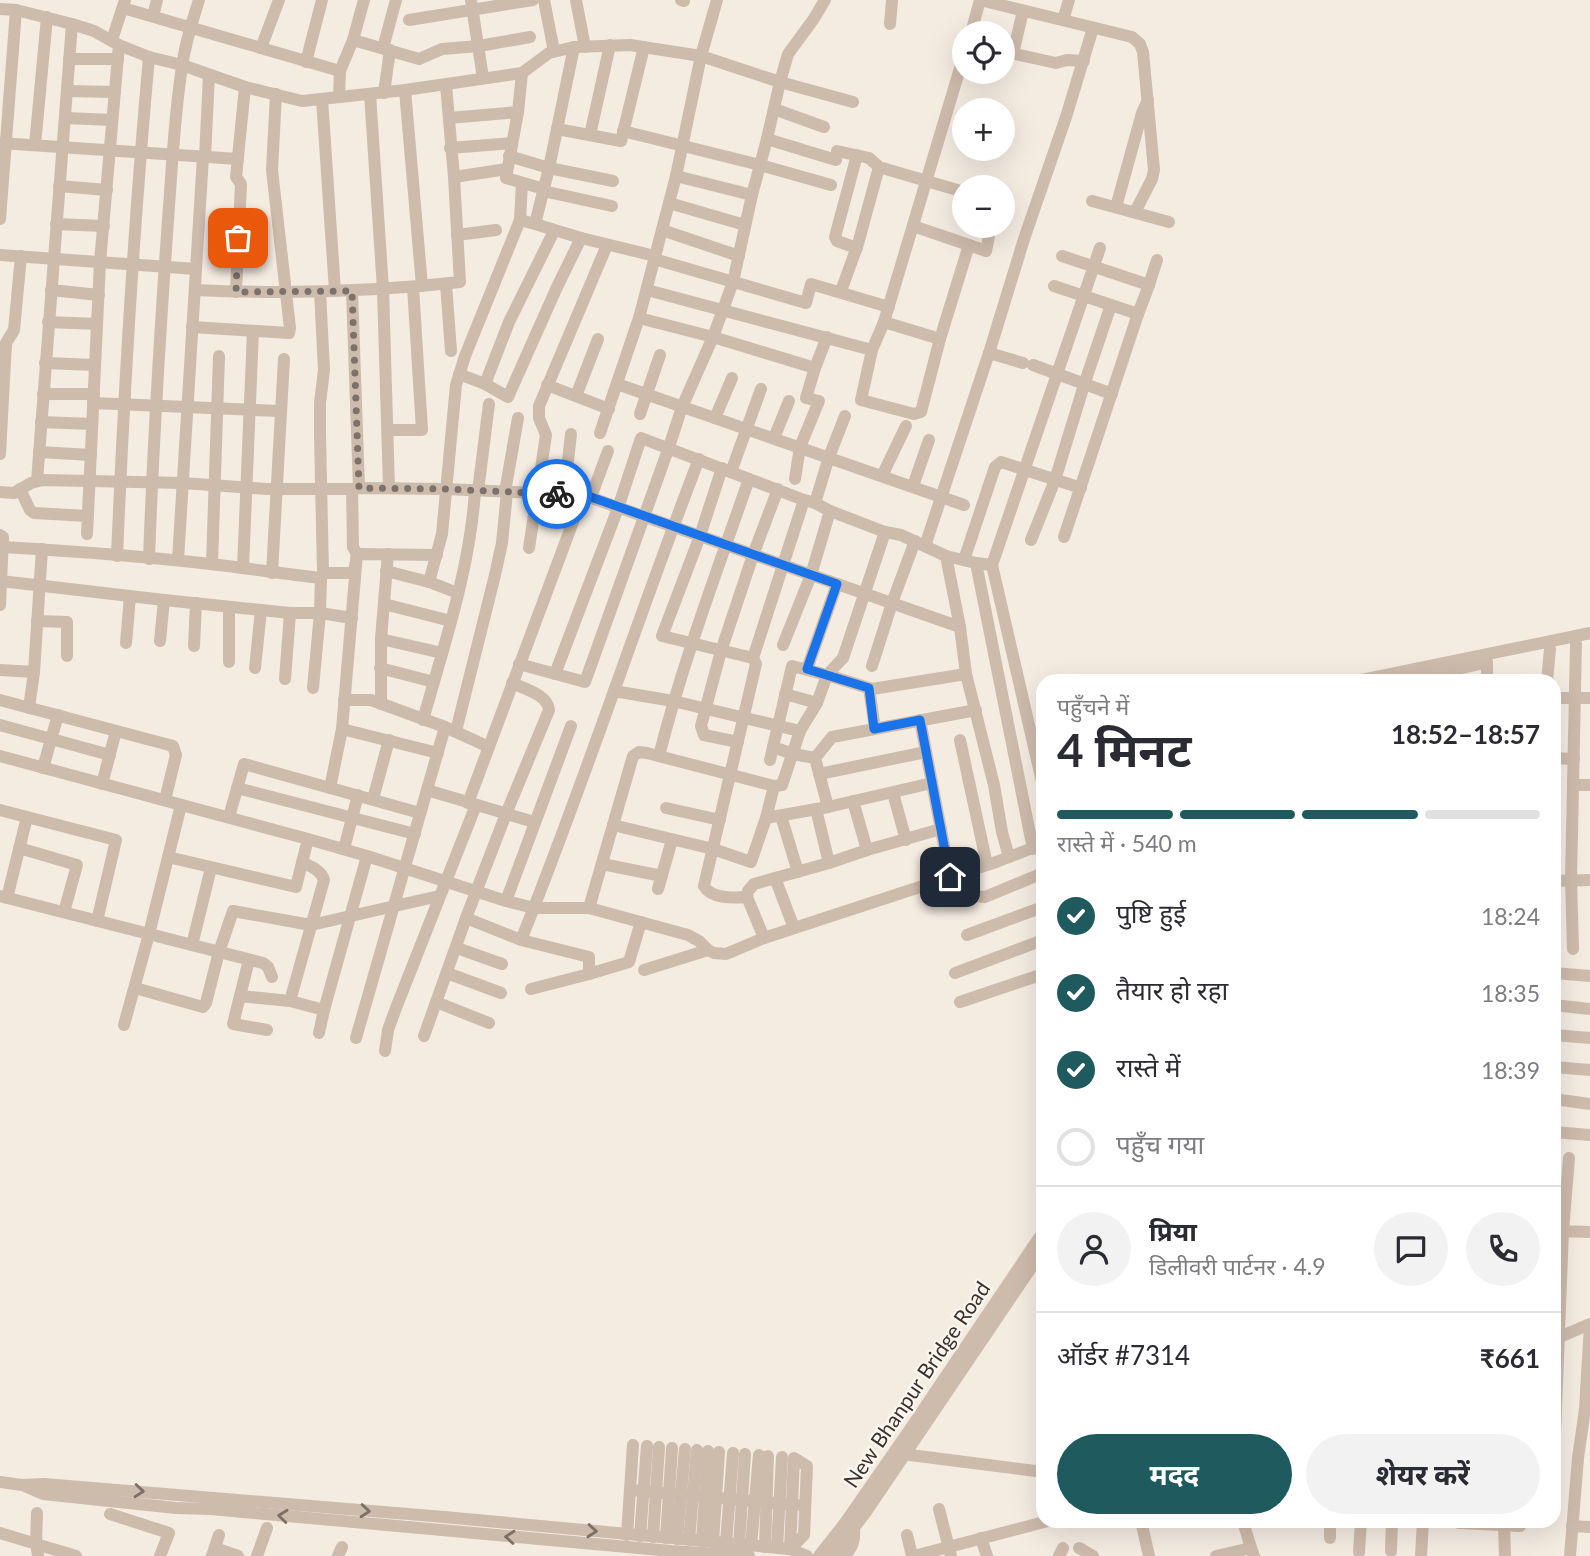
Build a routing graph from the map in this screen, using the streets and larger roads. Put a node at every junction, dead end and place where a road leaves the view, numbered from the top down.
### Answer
1 (157, 0) edge
2 (199, 0) edge
3 (322, 0) edge
4 (364, 0) edge
5 (396, 0) edge
6 (533, 0) edge
7 (544, 0) edge
8 (576, 0) edge
9 (717, 0) edge
10 (825, 0) edge
11 (891, 0) edge
12 (1069, 0) edge
13 (277, 1) edge
14 (124, 4) edge
15 (472, 5) edge
16 (1023, 7) edge
17 (0, 9) edge
18 (16, 10) junction
19 (153, 16) junction
20 (47, 17) junction
21 (409, 20) dead end
22 (1063, 20) junction
23 (974, 21) edge
24 (72, 24) junction
25 (890, 24) dead end
26 (190, 27) junction
27 (1093, 27) junction
28 (530, 37) dead end
29 (353, 40) junction
30 (115, 43) junction
31 (610, 45) junction
32 (479, 46) junction
33 (579, 47) junction
34 (644, 47) junction
35 (261, 48) junction
36 (386, 49) junction
37 (554, 51) junction
38 (701, 55) junction
39 (149, 57) junction
40 (69, 59) junction
41 (117, 59) junction
42 (1083, 61) junction
43 (306, 62) junction
44 (182, 65) junction
45 (340, 71) junction
46 (522, 73) junction
47 (209, 75) junction
48 (483, 78) junction
49 (780, 82) junction
50 (955, 84) edge
51 (446, 85) junction
52 (245, 87) junction
53 (405, 90) junction
54 (67, 91) junction
55 (115, 92) junction
56 (384, 93) junction
57 (276, 94) junction
58 (370, 94) junction
59 (339, 97) junction
60 (322, 99) junction
61 (1149, 100) junction
62 (853, 102) dead end
63 (774, 109) junction
64 (518, 113) junction
65 (65, 118) junction
66 (449, 118) junction
67 (112, 120) junction
68 (824, 127) dead end
69 (557, 129) junction
70 (623, 131) junction
71 (590, 135) junction
72 (767, 139) junction
73 (3, 143) edge
74 (35, 145) junction
75 (62, 146) junction
76 (683, 146) junction
77 (450, 148) junction
78 (110, 151) junction
79 (140, 152) junction
80 (173, 155) junction
81 (857, 155) junction
82 (510, 156) junction
83 (204, 157) junction
84 (238, 159) junction
85 (760, 165) junction
86 (879, 167) junction
87 (549, 168) junction
88 (676, 176) junction
89 (454, 177) junction
90 (612, 181) dead end
91 (927, 181) junction
92 (522, 183) junction
93 (59, 186) junction
94 (831, 186) dead end
95 (952, 188) edge
96 (107, 190) junction
97 (543, 190) junction
98 (752, 195) junction
99 (1092, 201) dead end
100 (669, 202) junction
101 (612, 206) dead end
102 (1116, 207) junction
103 (1135, 212) junction
104 (0, 219) edge
105 (520, 220) junction
106 (1169, 222) dead end
107 (56, 224) junction
108 (535, 224) junction
109 (745, 225) junction
110 (104, 226) junction
111 (913, 226) junction
112 (496, 230) dead end
113 (662, 230) junction
114 (554, 231) junction
115 (457, 235) junction
116 (580, 238) junction
117 (988, 238) edge
118 (607, 245) junction
119 (969, 245) junction
120 (857, 248) junction
121 (1100, 248) dead end
122 (0, 255) edge
123 (21, 257) junction
124 (739, 257) junction
125 (1062, 257) dead end
126 (654, 258) junction
127 (53, 259) junction
128 (1157, 260) dead end
129 (100, 262) junction
130 (133, 265) junction
131 (165, 267) junction
132 (1093, 267) junction
133 (196, 269) junction
134 (733, 282) junction
135 (446, 284) junction
136 (1149, 285) junction
137 (417, 286) junction
138 (1054, 286) dead end
139 (383, 289) junction
140 (51, 290) junction
141 (195, 290) junction
142 (647, 290) junction
143 (335, 291) junction
144 (352, 291) junction
145 (236, 292) junction
146 (287, 292) junction
147 (320, 292) junction
148 (841, 292) junction
149 (99, 295) junction
150 (1083, 296) junction
151 (1111, 305) junction
152 (889, 307) junction
153 (724, 311) junction
154 (1138, 314) junction
155 (639, 318) junction
156 (48, 322) junction
157 (884, 322) junction
158 (97, 324) junction
159 (192, 327) junction
160 (253, 331) junction
161 (713, 337) junction
162 (827, 337) junction
163 (598, 339) dead end
164 (940, 339) junction
165 (872, 349) junction
166 (451, 351) dead end
167 (989, 353) junction
168 (660, 355) dead end
169 (219, 356) dead end
170 (284, 359) dead end
171 (45, 363) junction
172 (95, 365) junction
173 (815, 368) junction
174 (459, 374) junction
175 (1056, 374) junction
176 (732, 378) dead end
177 (485, 384) junction
178 (617, 384) junction
179 (547, 385) junction
180 (1084, 385) junction
181 (761, 388) dead end
182 (43, 394) junction
183 (646, 394) junction
184 (1112, 394) junction
185 (576, 396) junction
186 (94, 399) junction
187 (789, 401) dead end
188 (125, 404) junction
189 (489, 404) dead end
190 (157, 406) junction
191 (187, 407) junction
192 (682, 407) junction
193 (218, 408) junction
194 (609, 408) junction
195 (249, 410) junction
196 (280, 411) junction
197 (640, 414) dead end
198 (845, 416) dead end
199 (518, 418) dead end
200 (715, 418) junction
201 (41, 422) junction
202 (92, 424) junction
203 (906, 426) dead end
204 (747, 429) junction
205 (388, 430) junction
206 (600, 433) dead end
207 (571, 434) dead end
208 (774, 439) junction
209 (929, 440) dead end
210 (669, 447) junction
211 (800, 447) junction
212 (608, 451) dead end
213 (39, 452) junction
214 (0, 454) edge
215 (91, 455) junction
216 (829, 457) junction
217 (699, 459) junction
218 (727, 470) junction
219 (1025, 471) junction
220 (882, 476) junction
221 (749, 479) junction
222 (794, 479) dead end
223 (1055, 480) junction
224 (37, 481) junction
225 (89, 481) junction
226 (152, 482) junction
227 (120, 483) junction
228 (183, 483) junction
229 (214, 485) junction
230 (913, 486) junction
231 (246, 487) junction
232 (277, 488) junction
233 (356, 488) junction
234 (389, 488) junction
235 (1081, 488) junction
236 (20, 489) junction
237 (322, 489) junction
238 (445, 489) junction
239 (778, 489) junction
240 (476, 491) junction
241 (0, 492) edge
242 (506, 492) junction
243 (538, 494) junction
244 (564, 495) junction
245 (587, 496) junction
246 (941, 496) junction
247 (810, 502) junction
248 (964, 505) dead end
249 (618, 508) junction
250 (830, 511) junction
251 (88, 516) junction
252 (643, 517) junction
253 (673, 527) junction
254 (885, 531) junction
255 (87, 534) dead end
256 (700, 536) junction
257 (1064, 537) dead end
258 (1, 539) edge
259 (1031, 540) dead end
260 (920, 543) junction
261 (726, 545) junction
262 (529, 548) dead end
263 (42, 549) junction
264 (357, 554) junction
265 (388, 554) junction
266 (438, 555) junction
267 (753, 555) junction
268 (117, 556) junction
269 (946, 556) junction
270 (149, 559) junction
271 (178, 560) junction
272 (970, 562) junction
273 (1, 564) edge
274 (212, 564) junction
275 (782, 565) junction
276 (992, 565) junction
277 (243, 568) junction
278 (386, 571) junction
279 (272, 573) junction
280 (811, 575) junction
281 (322, 576) junction
282 (1, 581) edge
283 (429, 582) junction
284 (39, 584) junction
285 (837, 584) junction
286 (458, 593) junction
287 (865, 593) junction
288 (0, 596) edge
289 (130, 596) junction
290 (163, 600) junction
291 (196, 603) junction
292 (892, 603) junction
293 (384, 604) junction
294 (0, 605) edge
295 (229, 607) junction
296 (261, 610) junction
297 (290, 613) junction
298 (320, 613) junction
299 (352, 618) junction
300 (37, 621) junction
301 (451, 621) junction
302 (960, 627) junction
303 (1590, 633) edge
304 (381, 639) junction
305 (160, 641) dead end
306 (1590, 641) edge
307 (127, 643) dead end
308 (691, 644) junction
309 (1576, 644) junction
310 (783, 645) dead end
311 (194, 646) dead end
312 (1550, 649) junction
313 (721, 651) junction
314 (442, 653) junction
315 (67, 656) dead end
316 (753, 658) junction
317 (229, 662) dead end
318 (1487, 662) junction
319 (520, 664) junction
320 (872, 666) dead end
321 (255, 668) dead end
322 (380, 668) junction
323 (807, 669) junction
324 (0, 670) edge
325 (34, 672) junction
326 (555, 674) junction
327 (966, 674) junction
328 (1391, 674) edge
329 (1435, 674) edge
330 (1487, 674) edge
331 (1548, 674) edge
332 (827, 675) junction
333 (285, 679) dead end
334 (434, 682) junction
335 (512, 683) junction
336 (313, 688) dead end
337 (869, 688) junction
338 (614, 691) junction
339 (785, 694) junction
340 (1561, 698) edge
341 (1575, 698) junction
342 (1590, 698) edge
343 (0, 700) edge
344 (344, 700) junction
345 (673, 701) junction
346 (817, 702) junction
347 (381, 704) junction
348 (29, 708) junction
349 (705, 709) junction
350 (976, 710) junction
351 (58, 715) junction
352 (744, 718) junction
353 (423, 720) junction
354 (920, 720) junction
355 (0, 725) edge
356 (570, 726) dead end
357 (777, 726) junction
358 (342, 729) junction
359 (451, 729) junction
360 (874, 729) junction
361 (116, 731) junction
362 (800, 731) junction
363 (51, 739) junction
364 (389, 740) junction
365 (960, 740) dead end
366 (738, 743) junction
367 (488, 747) junction
368 (926, 752) junction
369 (438, 753) junction
370 (793, 754) junction
371 (110, 755) junction
372 (0, 756) edge
373 (659, 756) junction
374 (1036, 756) edge
375 (815, 758) junction
376 (1561, 758) edge
377 (1574, 759) junction
378 (43, 768) junction
379 (819, 774) junction
380 (730, 775) junction
381 (932, 783) junction
382 (102, 784) junction
383 (1573, 785) junction
384 (1590, 785) edge
385 (774, 786) junction
386 (237, 788) junction
387 (330, 788) junction
388 (427, 790) junction
389 (893, 793) junction
390 (358, 795) junction
391 (373, 799) junction
392 (165, 800) junction
393 (853, 801) junction
394 (472, 804) junction
395 (181, 805) junction
396 (666, 808) dead end
397 (822, 808) junction
398 (0, 810) edge
399 (421, 813) junction
400 (506, 814) junction
401 (781, 816) junction
402 (27, 817) junction
403 (229, 817) junction
404 (352, 818) junction
405 (766, 818) junction
406 (720, 820) junction
407 (534, 822) junction
408 (613, 825) junction
409 (941, 829) junction
410 (415, 834) junction
411 (1036, 838) edge
412 (308, 839) junction
413 (671, 840) junction
414 (906, 840) junction
415 (1036, 847) edge
416 (19, 848) junction
417 (344, 849) junction
418 (712, 849) junction
419 (867, 850) junction
420 (367, 856) junction
421 (168, 857) junction
422 (1009, 857) junction
423 (302, 862) junction
424 (830, 863) junction
425 (602, 864) junction
426 (981, 867) junction
427 (211, 868) junction
428 (405, 868) junction
429 (798, 872) junction
430 (662, 876) junction
431 (1036, 876) edge
432 (950, 877) junction
433 (775, 878) junction
434 (1571, 880) junction
435 (1590, 880) edge
436 (445, 881) junction
437 (1561, 881) edge
438 (658, 889) dead end
439 (477, 891) junction
440 (439, 896) junction
441 (3, 897) edge
442 (747, 897) junction
443 (506, 901) junction
444 (393, 907) junction
445 (534, 908) junction
446 (590, 908) junction
447 (1036, 910) edge
448 (64, 912) junction
449 (351, 916) junction
450 (466, 918) junction
451 (97, 921) junction
452 (641, 922) junction
453 (311, 925) junction
454 (794, 929) junction
455 (149, 934) junction
456 (967, 935) dead end
457 (764, 938) junction
458 (521, 940) junction
459 (1036, 943) edge
460 (192, 945) junction
461 (457, 948) junction
462 (1573, 949) dead end
463 (708, 950) junction
464 (219, 952) junction
465 (250, 960) junction
466 (502, 964) dead end
467 (645, 970) dead end
468 (447, 973) junction
469 (955, 973) dead end
470 (589, 974) junction
471 (1561, 974) edge
472 (1036, 976) edge
473 (1590, 976) edge
474 (272, 977) dead end
475 (135, 988) junction
476 (531, 989) dead end
477 (501, 993) dead end
478 (240, 996) junction
479 (290, 1001) junction
480 (436, 1002) junction
481 (960, 1002) dead end
482 (1561, 1006) edge
483 (1590, 1009) edge
484 (324, 1010) junction
485 (489, 1023) dead end
486 (124, 1025) dead end
487 (267, 1030) dead end
488 (320, 1032) dead end
489 (424, 1036) dead end
490 (1561, 1036) edge
491 (356, 1038) dead end
492 (1590, 1038) edge
493 (385, 1051) dead end
494 (1561, 1068) edge
495 (1590, 1070) edge
496 (1561, 1101) edge
497 (1590, 1104) edge
498 (1561, 1133) edge
499 (1590, 1135) edge
500 (1569, 1158) dead end
501 (1561, 1216) edge
502 (1561, 1231) edge
503 (1590, 1232) edge
504 (1036, 1242) edge
505 (1036, 1260) edge
506 (1590, 1325) edge
507 (1561, 1336) edge
508 (1588, 1410) edge
509 (633, 1445) dead end
510 (696, 1450) junction
511 (906, 1452) junction
512 (1561, 1457) edge
513 (1578, 1458) junction
514 (1036, 1471) edge
515 (0, 1482) edge
516 (711, 1498) junction
517 (229, 1505) junction
518 (806, 1506) junction
519 (939, 1509) dead end
520 (37, 1513) dead end
521 (110, 1514) dead end
522 (1036, 1524) edge
523 (1572, 1526) junction
524 (1590, 1527) edge
525 (267, 1528) dead end
526 (1143, 1528) edge
527 (1245, 1528) edge
528 (1331, 1528) edge
529 (1361, 1528) edge
530 (1392, 1528) edge
531 (1422, 1528) edge
532 (1504, 1528) edge
533 (0, 1533) edge
534 (854, 1534) junction
535 (906, 1535) dead end
536 (981, 1538) junction
537 (1330, 1538) dead end
538 (694, 1542) edge
539 (216, 1546) edge
540 (1079, 1548) dead end
541 (37, 1550) edge
542 (950, 1551) edge
543 (1391, 1551) dead end
544 (790, 1552) edge
545 (1252, 1552) edge
546 (1359, 1552) dead end
547 (76, 1556) edge
548 (160, 1556) edge
549 (238, 1556) edge
550 (257, 1556) edge
551 (819, 1556) edge
552 (832, 1556) edge
553 (845, 1556) edge
554 (862, 1556) edge
555 (913, 1556) edge
556 (987, 1556) edge
557 (1093, 1556) edge
558 (1149, 1556) edge
559 (1216, 1556) edge
560 (1420, 1556) edge
561 (1504, 1556) edge
562 (1570, 1556) edge

1 - 19 street
2 - 26 street
3 - 43 street
4 - 29 street
5 - 36 street
6 - 15 street
7 - 37 street
8 - 33 street
9 - 38 street
10 - 49 street
11 - 25 street
12 - 22 street
13 - 35 street
14 - 19 street
14 - 30 street
15 - 21 street
15 - 32 street
16 - 22 street
16 - 23 street
16 - 42 street
17 - 18 street
18 - 20 street
18 - 73 street
19 - 26 street
20 - 24 street
20 - 74 street
22 - 27 street
24 - 30 street
24 - 40 street
26 - 35 street
26 - 44 street
27 - 42 street
27 - 61 street
28 - 32 street
29 - 36 street
29 - 45 street
30 - 39 street
30 - 41 street
31 - 33 street
31 - 34 street
31 - 71 street
32 - 36 street
32 - 48 street
33 - 37 street
33 - 69 street
34 - 38 street
34 - 70 street
35 - 43 street
36 - 56 street
37 - 46 street
38 - 49 street
38 - 76 street
39 - 44 street
39 - 79 street
40 - 41 street
40 - 54 street
41 - 55 street
42 - 167 street
43 - 45 street
44 - 47 street
44 - 80 street
45 - 59 street
46 - 48 street
46 - 64 street
47 - 52 street
47 - 83 street
48 - 51 street
49 - 62 street
49 - 63 street
50 - 91 street
51 - 53 street
51 - 66 street
52 - 57 street
52 - 84 street
53 - 56 street
53 - 137 street
54 - 55 street
54 - 65 street
55 - 67 street
56 - 58 street
57 - 60 street
57 - 146 street
58 - 59 street
58 - 139 street
59 - 60 street
60 - 143 street
61 - 102 street
61 - 103 street
63 - 68 street
63 - 72 street
64 - 66 street
64 - 82 street
65 - 67 street
65 - 75 street
66 - 77 street
67 - 78 street
69 - 71 street
69 - 87 street
70 - 71 street
70 - 76 street
72 - 81 street
72 - 85 street
73 - 74 street
73 - 104 street
74 - 75 street
75 - 78 street
75 - 93 street
76 - 85 street
76 - 88 street
77 - 82 street
77 - 89 street
78 - 79 street
78 - 96 street
79 - 80 street
79 - 130 street
80 - 83 street
80 - 131 street
81 - 86 street
81 - 120 street
82 - 87 street
82 - 89 street
82 - 92 street
83 - 84 street
83 - 133 street
84 - 145 street
85 - 94 street
85 - 98 street
86 - 91 street
86 - 120 street
87 - 90 street
87 - 97 street
88 - 98 street
88 - 100 street
89 - 115 street
91 - 95 street
91 - 111 street
92 - 97 street
92 - 105 street
93 - 96 street
93 - 107 street
96 - 110 street
97 - 101 street
97 - 108 street
98 - 109 street
99 - 102 street
100 - 109 street
100 - 113 street
102 - 103 street
103 - 106 street
105 - 108 street
105 - 174 street
107 - 110 street
107 - 127 street
108 - 114 street
109 - 124 street
110 - 129 street
111 - 119 street
111 - 152 street
112 - 115 street
113 - 124 street
113 - 126 street
114 - 116 street
114 - 177 street
115 - 135 street
116 - 118 street
116 - 177 street
117 - 119 street
118 - 126 street
118 - 179 street
119 - 164 street
120 - 148 street
121 - 132 street
122 - 123 street
123 - 127 street
123 - 214 street
124 - 134 street
125 - 132 street
126 - 134 street
126 - 142 street
127 - 129 street
127 - 140 street
128 - 136 street
129 - 130 street
129 - 149 street
130 - 131 street
130 - 188 street
131 - 133 street
131 - 190 street
132 - 136 street
132 - 150 street
133 - 141 street
134 - 148 street
134 - 153 street
135 - 137 street
135 - 166 street
136 - 154 street
137 - 139 street
137 - 205 street
138 - 150 street
139 - 144 street
139 - 205 street
140 - 149 street
140 - 156 street
141 - 145 street
141 - 159 street
142 - 153 street
142 - 155 street
143 - 144 street
143 - 147 street
144 - 233 street
145 - 146 street
146 - 147 street
146 - 160 street
147 - 237 street
148 - 152 street
149 - 158 street
150 - 151 street
150 - 175 street
151 - 154 street
151 - 180 street
152 - 157 street
153 - 161 street
153 - 162 street
154 - 184 street
155 - 161 street
155 - 178 street
156 - 158 street
156 - 171 street
157 - 164 street
157 - 165 street
158 - 172 street
159 - 160 street
159 - 191 street
160 - 195 street
161 - 173 street
161 - 192 street
162 - 165 street
162 - 173 street
163 - 185 street
164 - 165 street
167 - 175 street
167 - 246 street
168 - 183 street
169 - 193 street
170 - 196 street
171 - 172 street
171 - 182 street
172 - 186 street
173 - 211 street
174 - 177 street
174 - 238 street
175 - 180 street
175 - 219 street
176 - 200 street
178 - 183 street
178 - 194 street
179 - 185 street
179 - 243 street
180 - 184 street
180 - 223 street
181 - 204 street
182 - 186 street
182 - 201 street
183 - 192 street
183 - 197 street
184 - 235 street
185 - 194 street
186 - 188 street
186 - 202 street
187 - 208 street
188 - 190 street
188 - 227 street
189 - 240 street
190 - 191 street
190 - 226 street
191 - 193 street
191 - 228 street
192 - 200 street
192 - 210 street
193 - 195 street
193 - 229 street
194 - 206 street
195 - 196 street
195 - 231 street
196 - 232 street
198 - 216 street
199 - 242 street
200 - 204 street
201 - 202 street
201 - 213 street
202 - 215 street
203 - 220 street
204 - 208 street
204 - 218 street
205 - 234 street
207 - 244 street
208 - 211 street
209 - 230 street
210 - 217 street
210 - 249 street
210 - 252 street
211 - 216 street
211 - 222 street
212 - 245 street
213 - 215 street
213 - 224 street
215 - 225 street
216 - 220 street
216 - 247 street
217 - 218 street
217 - 253 street
218 - 221 street
218 - 256 street
219 - 223 street
219 - 272 street
219 - 276 street
220 - 230 street
221 - 239 street
221 - 261 street
223 - 235 street
223 - 259 street
224 - 225 street
224 - 236 street
225 - 227 street
225 - 251 street
226 - 227 street
226 - 228 street
226 - 270 street
227 - 268 street
228 - 229 street
228 - 271 street
229 - 231 street
229 - 274 street
230 - 246 street
231 - 232 street
231 - 277 street
232 - 237 street
232 - 279 street
233 - 234 street
233 - 237 street
233 - 264 street
234 - 238 street
235 - 257 street
236 - 241 street
236 - 251 street
237 - 281 street
238 - 240 street
238 - 266 street
239 - 247 street
239 - 267 street
240 - 242 street
240 - 286 street
242 - 243 street
242 - 359 street
243 - 244 street
243 - 262 street
244 - 245 street
245 - 249 street
245 - 319 street
246 - 248 street
246 - 260 street
247 - 250 street
247 - 275 street
249 - 252 street
249 - 326 street
250 - 254 street
250 - 280 street
251 - 255 street
252 - 253 street
252 - 326 street
253 - 256 street
253 - 338 street
254 - 260 street
254 - 287 street
256 - 261 street
256 - 308 street
258 - 263 street
258 - 273 street
260 - 269 street
260 - 292 street
261 - 267 street
261 - 308 street
263 - 268 street
263 - 284 street
264 - 265 street
264 - 281 street
264 - 299 street
265 - 266 street
265 - 278 street
266 - 283 street
267 - 275 street
267 - 313 street
268 - 270 street
269 - 272 street
269 - 302 street
270 - 271 street
271 - 274 street
272 - 276 street
272 - 411 street
273 - 282 street
274 - 277 street
275 - 280 street
275 - 316 street
276 - 374 street
277 - 279 street
278 - 283 street
278 - 293 street
279 - 281 street
280 - 285 street
280 - 310 street
281 - 298 street
282 - 284 street
282 - 288 street
283 - 286 street
284 - 289 street
284 - 300 street
285 - 287 street
285 - 323 street
286 - 301 street
287 - 292 street
287 - 332 street
288 - 294 street
289 - 290 street
289 - 307 street
290 - 291 street
290 - 305 street
291 - 295 street
291 - 311 street
292 - 302 street
292 - 320 street
293 - 301 street
293 - 304 street
295 - 296 street
295 - 317 street
296 - 297 street
296 - 321 street
297 - 298 street
297 - 333 street
298 - 299 street
298 - 336 street
299 - 344 street
300 - 315 street
300 - 325 street
301 - 314 street
302 - 327 street
303 - 328 street
304 - 314 street
304 - 322 street
306 - 309 street
308 - 313 street
308 - 345 street
309 - 312 street
309 - 341 street
312 - 318 street
312 - 331 street
313 - 316 street
313 - 349 street
314 - 334 street
316 - 352 street
318 - 329 street
318 - 330 street
319 - 326 street
319 - 335 street
322 - 334 street
322 - 347 street
323 - 332 street
323 - 339 street
324 - 325 street
325 - 348 street
327 - 337 street
327 - 350 street
332 - 337 street
332 - 346 street
334 - 353 street
335 - 367 street
335 - 400 street
337 - 360 street
338 - 345 street
338 - 445 street
339 - 346 street
339 - 357 street
340 - 341 street
341 - 342 street
341 - 377 street
343 - 348 street
344 - 347 street
344 - 358 street
345 - 349 street
345 - 373 street
346 - 362 street
347 - 353 street
348 - 351 street
349 - 352 street
349 - 366 street
350 - 354 street
350 - 422 street
351 - 361 street
351 - 363 street
352 - 357 street
352 - 366 street
353 - 359 street
354 - 360 street
354 - 368 street
355 - 363 street
356 - 407 street
357 - 362 street
357 - 370 street
358 - 364 street
358 - 387 street
359 - 367 street
359 - 369 street
360 - 375 street
361 - 371 street
361 - 392 street
362 - 370 street
363 - 371 street
363 - 378 street
364 - 369 street
364 - 391 street
365 - 426 street
366 - 380 street
367 - 394 street
368 - 379 street
368 - 381 street
369 - 388 street
370 - 375 street
370 - 385 street
371 - 382 street
372 - 378 street
373 - 380 street
373 - 408 street
375 - 379 street
376 - 377 street
377 - 383 street
378 - 382 street
379 - 397 street
380 - 385 street
380 - 406 street
381 - 389 street
381 - 409 street
382 - 392 street
383 - 384 street
383 - 434 street
385 - 405 street
386 - 387 street
386 - 403 street
386 - 404 street
387 - 390 street
388 - 394 street
388 - 399 street
389 - 393 street
389 - 414 street
390 - 391 street
390 - 404 street
391 - 399 street
392 - 395 street
393 - 397 street
393 - 419 street
394 - 400 street
394 - 436 street
395 - 403 street
395 - 421 street
396 - 406 street
397 - 401 street
397 - 424 street
398 - 402 street
399 - 410 street
400 - 407 street
400 - 439 street
401 - 405 street
401 - 429 street
402 - 416 street
402 - 451 street
403 - 412 street
404 - 410 street
404 - 417 street
405 - 418 street
406 - 418 street
407 - 443 street
408 - 413 street
408 - 425 street
409 - 414 street
409 - 432 street
410 - 428 street
412 - 417 street
412 - 423 street
413 - 418 street
413 - 430 street
414 - 419 street
415 - 422 street
416 - 441 street
416 - 448 street
417 - 420 street
418 - 442 street
419 - 424 street
420 - 428 street
420 - 449 street
421 - 427 street
421 - 455 street
422 - 426 street
423 - 427 street
423 - 453 street
424 - 429 street
425 - 430 street
425 - 446 street
426 - 431 street
426 - 432 street
427 - 460 street
428 - 436 street
428 - 444 street
429 - 433 street
430 - 438 street
432 - 454 street
433 - 442 street
433 - 454 street
434 - 435 street
434 - 437 street
434 - 462 street
436 - 439 street
436 - 440 street
439 - 443 street
439 - 450 street
440 - 444 street
440 - 493 street
441 - 448 street
442 - 457 street
443 - 445 street
444 - 449 street
444 - 491 street
445 - 446 street
445 - 458 street
446 - 452 street
447 - 456 street
448 - 451 street
449 - 453 street
449 - 484 street
450 - 458 street
450 - 461 street
451 - 455 street
452 - 463 street
452 - 470 street
453 - 464 street
453 - 479 street
454 - 457 street
455 - 460 street
455 - 475 street
457 - 463 street
458 - 470 street
459 - 469 street
460 - 464 street
461 - 466 street
461 - 468 street
463 - 467 street
464 - 465 street
464 - 475 street
465 - 474 street
465 - 478 street
468 - 477 street
468 - 480 street
470 - 476 street
471 - 473 street
472 - 481 street
475 - 486 street
478 - 479 street
478 - 487 street
479 - 484 street
480 - 485 street
480 - 489 street
482 - 483 street
484 - 488 street
490 - 492 street
494 - 495 street
496 - 497 street
498 - 499 street
500 - 501 street
502 - 503 street
504 - 551 street, New Bhanpur Bridge Road
505 - 511 street, New Bhanpur Bridge Road
506 - 507 street
506 - 508 street
508 - 513 street
509 - 516 street
510 - 516 street
510 - 516 street
510 - 516 street
510 - 516 street
510 - 516 street
511 - 514 street
511 - 534 street, New Bhanpur Bridge Road
512 - 513 street
513 - 523 street
515 - 517 street
516 - 516 street
516 - 518 street
516 - 518 street
516 - 538 street
516 - 538 street
516 - 538 street
516 - 538 street
516 - 538 street
516 - 538 street
516 - 544 street
516 - 544 street
517 -> 538 street
538 -> 517 street
518 - 544 street
519 - 542 street
520 - 541 street
521 - 548 street
522 - 536 street
523 - 524 street
523 - 562 street
525 - 550 street
526 - 558 street
527 - 545 street
528 - 537 street
529 - 546 street
530 - 543 street
531 - 560 street
532 - 561 street
533 - 541 street
534 - 552 street, New Bhanpur Bridge Road
534 - 553 street
534 - 554 street
535 - 555 street
536 - 542 street
536 - 556 street
538 - 544 street
539 - 549 street
540 - 557 street
541 - 547 street
542 - 555 street
545 - 559 street

